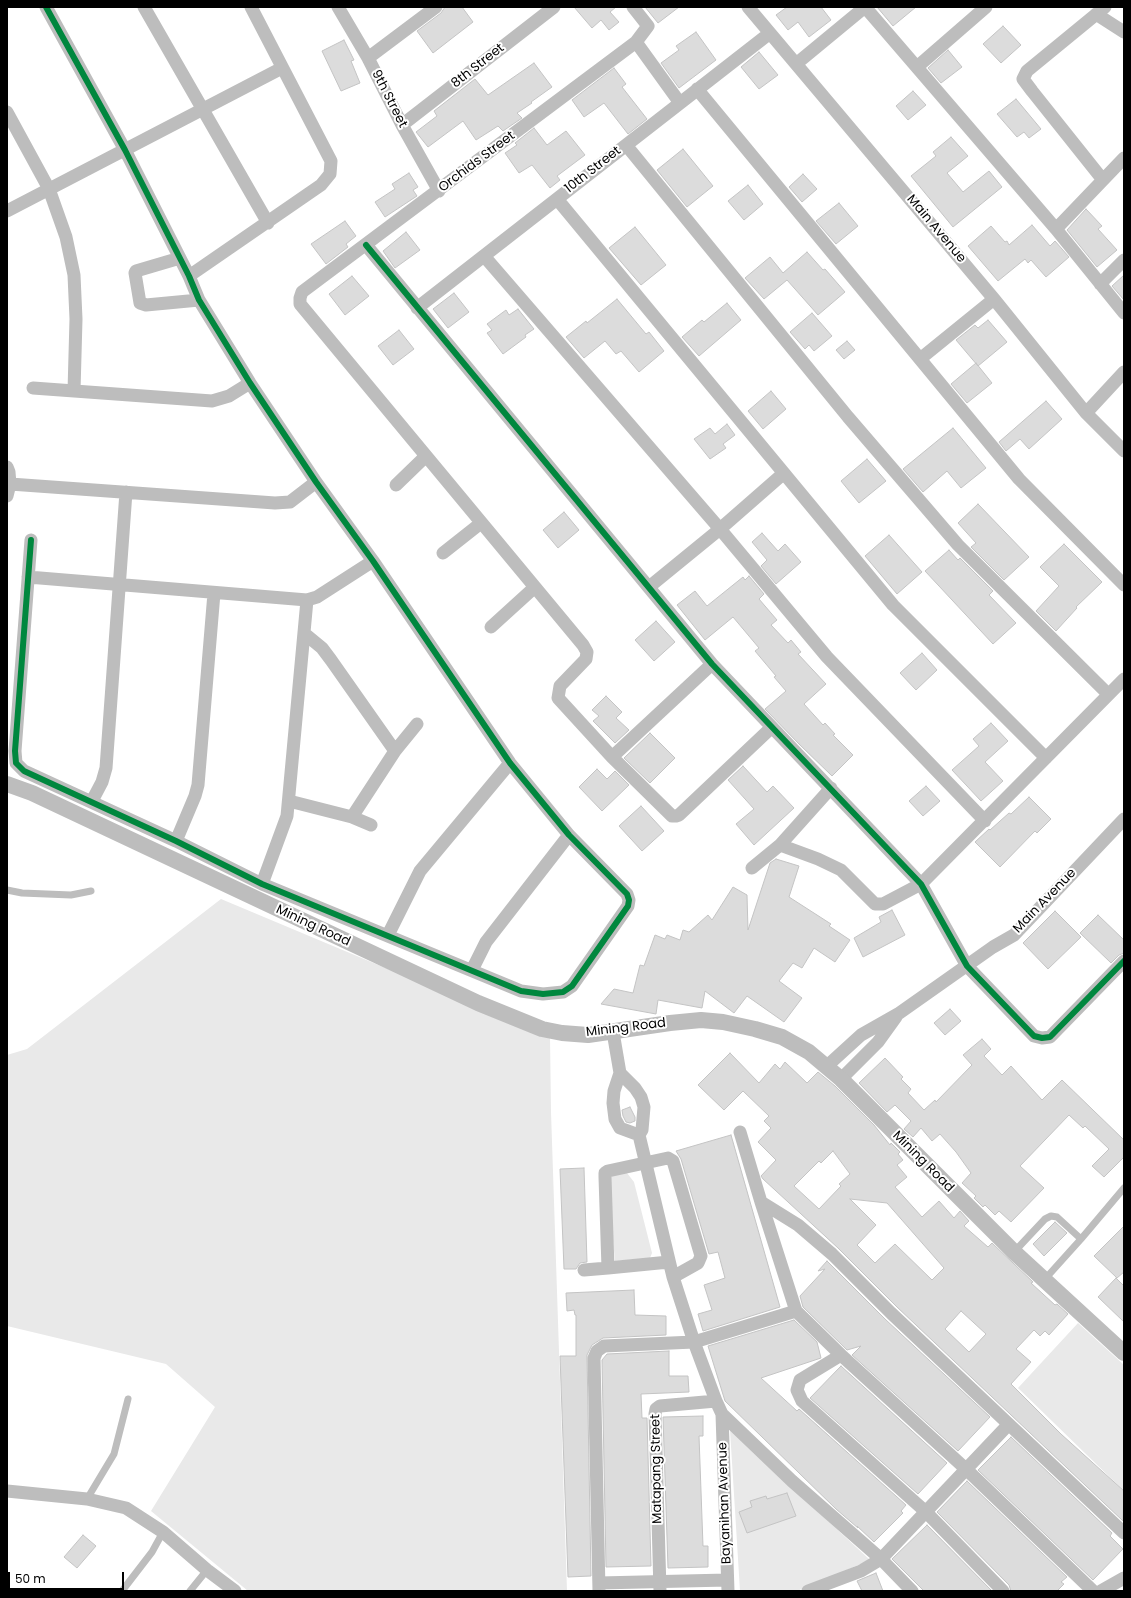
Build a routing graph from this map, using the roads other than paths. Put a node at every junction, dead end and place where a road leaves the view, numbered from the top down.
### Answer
1 (46, 7) edge
2 (144, 7) edge
3 (251, 7) edge
4 (338, 7) edge
5 (436, 7) edge
6 (554, 7) edge
7 (633, 7) edge
8 (748, 7) edge
9 (865, 7) edge
10 (986, 7) edge
11 (1100, 11) edge
12 (1124, 32) edge
13 (770, 33) junction
14 (636, 42) junction
15 (368, 58) junction
16 (796, 64) junction
17 (917, 67) junction
18 (282, 68) junction
19 (697, 89) junction
20 (680, 103) junction
21 (203, 110) junction
22 (7, 112) edge
23 (402, 125) junction
24 (626, 145) junction
25 (124, 150) junction
26 (1124, 158) edge
27 (1103, 180) junction
28 (49, 190) junction
29 (439, 190) junction
30 (557, 199) junction
31 (7, 211) edge
32 (268, 222) junction
33 (1056, 230) junction
34 (366, 245) junction
35 (484, 256) junction
36 (180, 258) junction
37 (1124, 260) edge
38 (189, 276) junction
39 (1100, 284) junction
40 (994, 299) junction
41 (199, 300) junction
42 (417, 308) junction
43 (1124, 313) edge
44 (920, 359) junction
45 (1124, 372) edge
46 (250, 383) junction
47 (33, 388) dead end
48 (74, 391) junction
49 (1086, 413) junction
50 (1124, 451) edge
51 (426, 456) junction
52 (7, 467) edge
53 (784, 473) junction
54 (316, 482) junction
55 (396, 485) dead end
56 (8, 490) edge
57 (126, 492) junction
58 (481, 522) junction
59 (720, 529) junction
60 (31, 540) dead end
61 (443, 553) dead end
62 (373, 561) junction
63 (28, 577) junction
64 (1122, 579) edge
65 (120, 585) junction
66 (535, 587) junction
67 (649, 587) junction
68 (214, 593) junction
69 (307, 600) junction
70 (490, 627) dead end
71 (305, 634) junction
72 (712, 664) junction
73 (1124, 679) edge
74 (1108, 694) junction
75 (417, 724) dead end
76 (771, 728) junction
77 (395, 751) junction
78 (612, 757) junction
79 (1046, 758) junction
80 (510, 763) junction
81 (7, 784) edge
82 (831, 788) junction
83 (92, 801) junction
84 (289, 801) junction
85 (352, 817) junction
86 (1124, 819) edge
87 (985, 821) junction
88 (371, 825) dead end
89 (568, 835) junction
90 (176, 841) junction
91 (780, 845) junction
92 (752, 868) dead end
93 (262, 884) junction
94 (921, 884) junction
95 (7, 890) edge
96 (91, 891) dead end
97 (388, 935) junction
98 (1124, 961) edge
99 (967, 966) junction
100 (472, 970) junction
101 (898, 1014) junction
102 (613, 1032) junction
103 (827, 1066) junction
104 (620, 1073) junction
105 (841, 1079) junction
106 (740, 1132) dead end
107 (640, 1135) junction
108 (646, 1163) junction
109 (1124, 1188) edge
110 (761, 1202) junction
111 (1082, 1239) junction
112 (1014, 1252) junction
113 (669, 1262) junction
114 (608, 1268) junction
115 (584, 1270) dead end
116 (673, 1277) junction
117 (1045, 1279) junction
118 (796, 1311) junction
119 (694, 1342) junction
120 (1124, 1353) edge
121 (841, 1355) junction
122 (128, 1399) dead end
123 (716, 1401) junction
124 (722, 1414) junction
125 (1008, 1425) junction
126 (967, 1470) junction
127 (7, 1492) edge
128 (87, 1499) junction
129 (926, 1512) junction
130 (163, 1532) junction
131 (1124, 1533) edge
132 (881, 1559) junction
133 (207, 1570) junction
134 (1124, 1578) edge
135 (660, 1586) edge
136 (727, 1586) edge
137 (599, 1587) edge
138 (122, 1591) edge
139 (190, 1591) edge
140 (235, 1591) edge
141 (808, 1591) edge
142 (912, 1591) edge
143 (1003, 1591) edge
144 (1093, 1591) edge
145 (1101, 1591) edge

1 - 25 street
2 - 21 street
3 - 18 street
4 - 15 street, 9th Street
5 - 15 street
6 - 23 street, 8th Street
7 - 14 street, Orchids Street
8 - 13 street, Main Avenue
9 - 16 street
9 - 17 street
10 - 17 street
11 - 12 street
11 - 27 street
13 - 16 street, Main Avenue
13 - 19 street, 10th Street
14 - 20 street
14 - 29 street, Orchids Street
15 - 23 street, 9th Street
16 - 40 street, Main Avenue
17 - 33 street
18 - 21 street
18 - 32 street
19 - 20 street, 10th Street
19 - 44 street
20 - 24 street, 10th Street
21 - 25 street
21 - 32 street
22 - 28 street
23 - 29 street, 9th Street
24 - 30 street, 10th Street
24 - 74 street
25 - 28 street
25 - 36 street
26 - 27 street
27 - 33 street
28 - 31 street
28 - 48 street
29 - 34 street, Orchids Street
30 - 35 street, 10th Street
30 - 53 street
32 - 38 street
33 - 39 street
34 - 42 street
34 - 51 street, Orchids Street
35 - 42 street, 10th Street
35 - 59 street
36 - 38 street
36 - 41 street
37 - 39 street
38 - 41 street
39 - 43 street
40 - 44 street
40 - 49 street, Main Avenue
41 - 46 street
42 - 67 street
44 - 64 street
45 - 49 street
46 - 48 street
46 - 54 street
47 - 48 street
49 - 50 street, Main Avenue
51 - 55 street
51 - 58 street
52 - 56 street
53 - 59 street
53 - 79 street
54 - 57 street
54 - 62 street
56 - 57 street
57 - 65 street
58 - 61 street
58 - 66 street
59 - 67 street
59 - 87 street
60 - 63 street
62 - 69 street
62 - 80 street
63 - 65 street
63 - 83 street
65 - 68 street
65 - 83 street
66 - 70 street
66 - 78 street
67 - 72 street
68 - 69 street
68 - 90 street
69 - 71 street
71 - 77 street
71 - 84 street
72 - 76 street
72 - 78 street
73 - 74 street
74 - 79 street
75 - 77 street
76 - 78 street
76 - 82 street
77 - 85 street
79 - 87 street
80 - 89 street
80 - 97 street
81 - 102 street, Mining Road
82 - 91 street
82 - 94 street
83 - 90 street
84 - 85 street
84 - 93 street
85 - 88 street
86 - 99 street, Main Avenue
87 - 94 street
89 - 100 street
89 - 100 street
90 - 93 street
91 - 92 street
91 - 94 street
93 - 97 street
94 - 99 street
95 - 96 lane
97 - 100 street
98 - 99 street
99 - 101 street, Main Avenue
101 - 103 street, Main Avenue
101 - 105 street, Main Avenue
102 - 103 street, Mining Road
102 - 104 street
103 - 105 street, Mining Road
104 - 107 street
104 - 107 street
105 - 112 street, Mining Road
106 - 110 street
107 - 108 street
108 - 113 street
108 - 114 street
108 - 116 street
109 - 111 lane
110 - 118 street
110 - 125 street
111 - 112 lane
111 - 117 lane
112 - 117 street, Mining Road
113 - 114 street
113 - 116 street
114 - 115 street
116 - 119 street
117 - 120 street, Mining Road
118 - 119 street
118 - 121 street
119 - 123 street
119 - 137 street
121 - 126 street
121 - 129 street
122 - 128 lane
123 - 124 street
123 - 135 street, Matapang Street
124 - 132 street
124 - 136 street, Bayanihan Avenue
125 - 126 street
125 - 131 street
126 - 129 street
126 - 144 street
127 - 128 street
128 - 130 street
129 - 132 street
129 - 143 street
130 - 133 street
130 - 138 lane
132 - 141 street
132 - 142 street
133 - 139 lane
133 - 140 street
134 - 145 street
135 - 136 street
135 - 137 street

